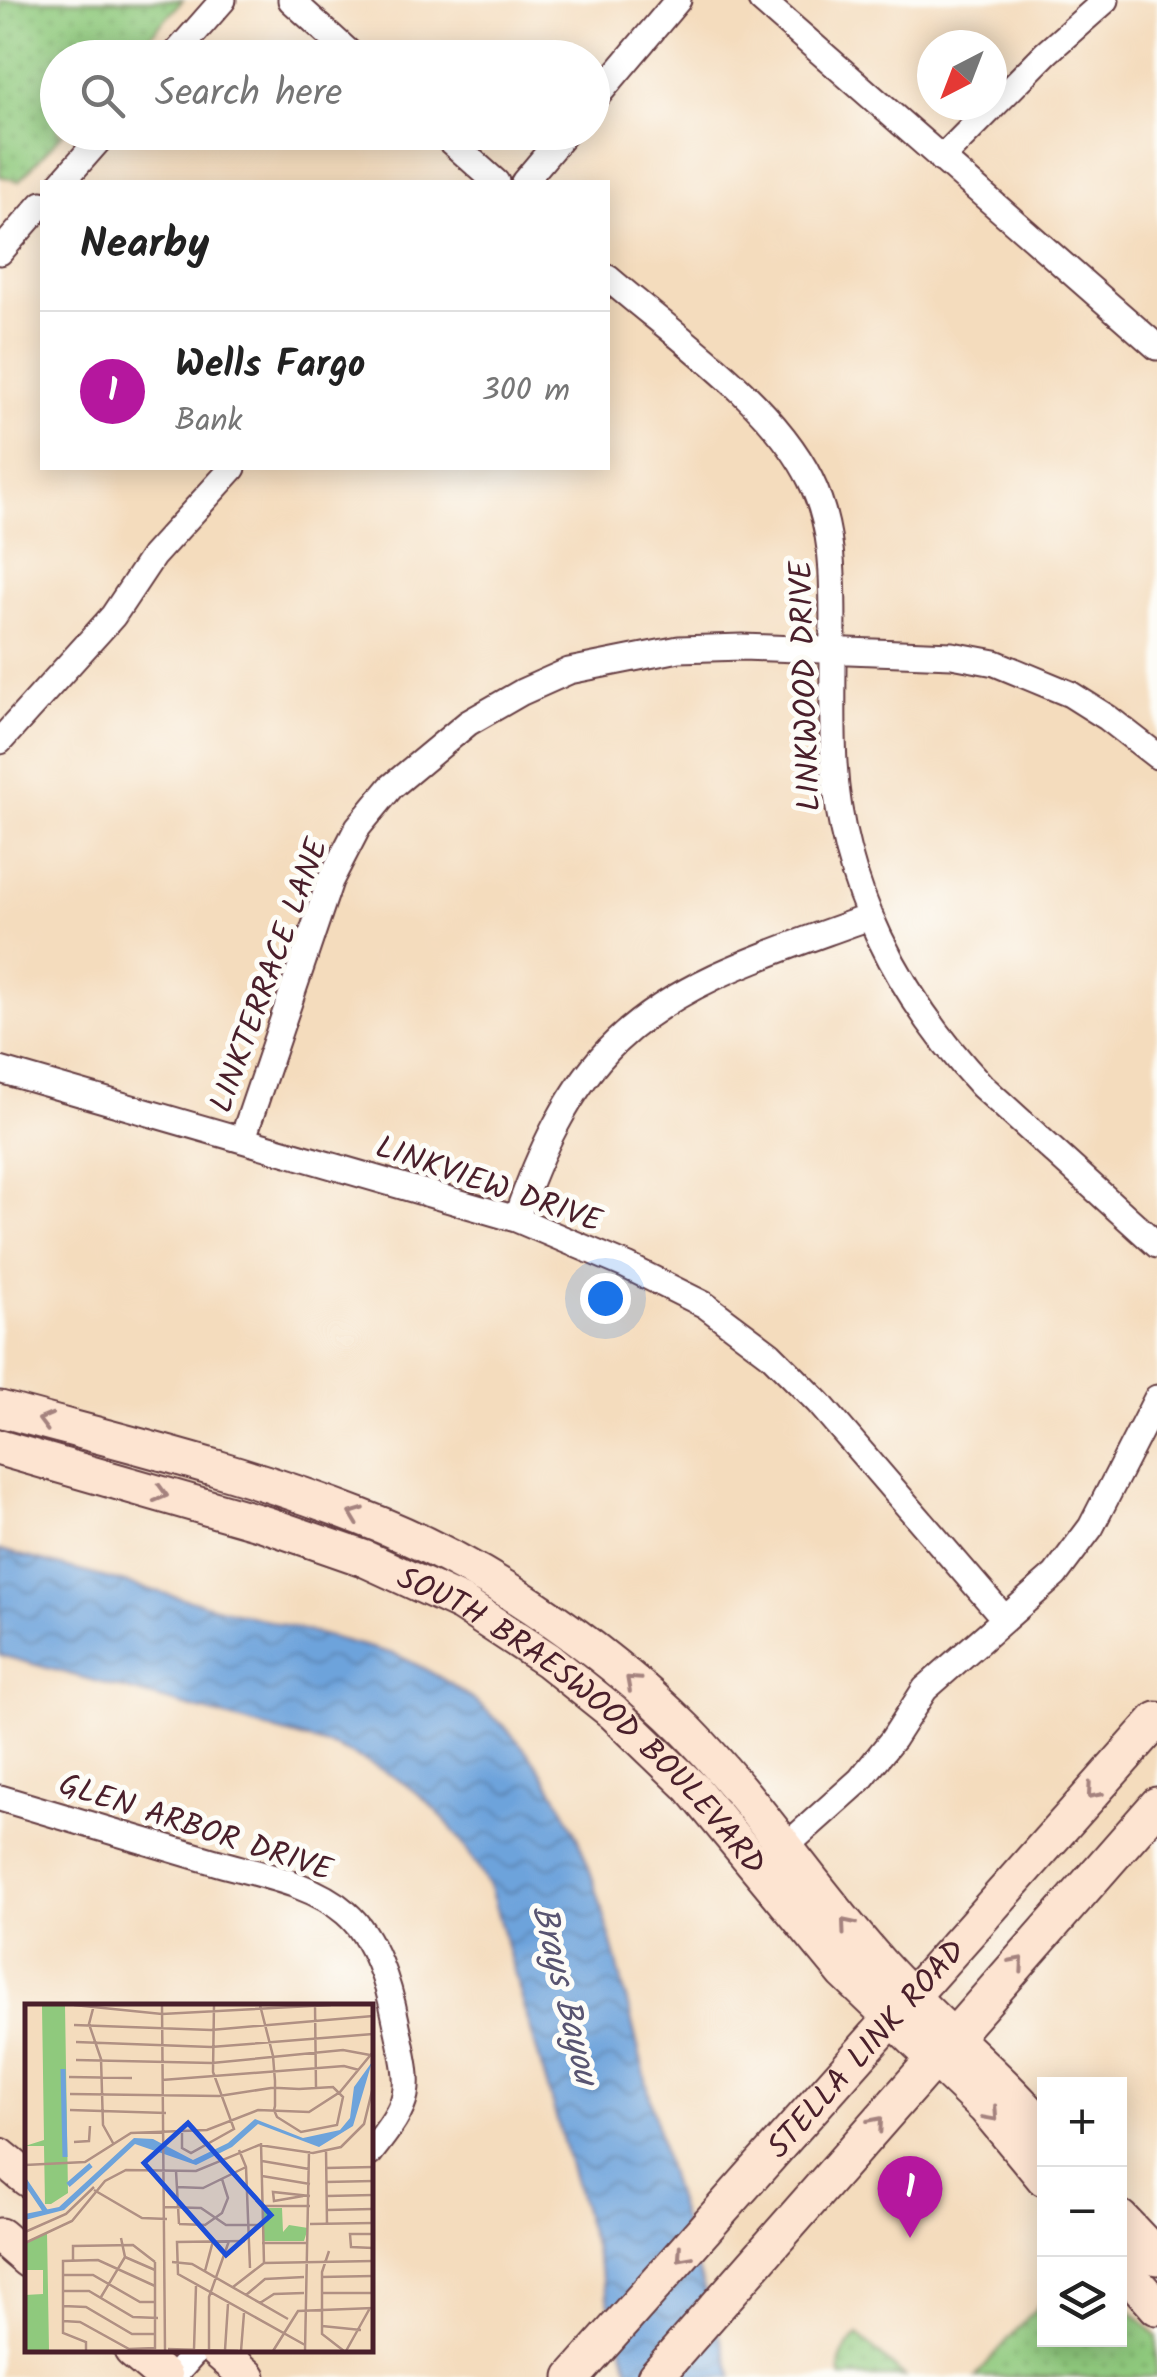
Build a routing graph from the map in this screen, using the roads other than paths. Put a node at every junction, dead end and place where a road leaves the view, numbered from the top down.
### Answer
1 (223, 0) edge
2 (291, 0) edge
3 (678, 0) edge
4 (761, 0) edge
5 (1106, 0) edge
6 (188, 40) edge
7 (336, 40) edge
8 (610, 81) edge
9 (90, 150) edge
10 (460, 150) edge
11 (551, 150) edge
12 (941, 159) junction
13 (64, 180) edge
14 (494, 180) edge
15 (526, 180) edge
16 (40, 205) edge
17 (9, 222) edge
18 (0, 252) edge
19 (610, 280) edge
20 (1157, 347) edge
21 (230, 470) edge
22 (832, 650) junction
23 (0, 741) edge
24 (1157, 756) edge
25 (869, 917) junction
26 (0, 1070) edge
27 (243, 1138) junction
28 (516, 1219) junction
29 (1157, 1245) edge
30 (1157, 1398) edge
31 (0, 1408) edge
32 (0, 1448) edge
33 (1004, 1618) junction
34 (1157, 1720) edge
35 (0, 1798) edge
36 (1157, 1805) edge
37 (786, 1847) junction
38 (902, 2009) junction
39 (943, 2048) junction
40 (1037, 2122) edge
41 (372, 2151) edge
42 (0, 2156) edge
43 (1037, 2170) edge
44 (25, 2177) edge
45 (1127, 2225) edge
46 (0, 2236) edge
47 (25, 2257) edge
48 (1157, 2257) edge
49 (1127, 2274) edge
50 (1157, 2307) edge
51 (134, 2352) edge
52 (195, 2352) edge
53 (219, 2352) edge
54 (578, 2372) edge
55 (164, 2377) edge
56 (173, 2377) edge
57 (248, 2377) edge
58 (655, 2377) edge

1 - 6 street
2 - 7 street
3 - 8 street
4 - 12 street
5 - 12 street
9 - 13 street
10 - 14 street
11 - 15 street
12 - 20 street
16 - 17 street
17 - 18 street
19 - 22 street, LINKWOOD DRIVE
21 - 23 street
22 - 24 street, LINKTERRACE LANE
22 - 25 street, LINKWOOD DRIVE
22 - 27 street, LINKTERRACE LANE
25 - 28 street
25 - 29 street, LINKWOOD DRIVE
26 - 27 street, LINKVIEW DRIVE
27 - 28 street, LINKVIEW DRIVE
28 - 33 street, LINKVIEW DRIVE
30 - 33 street
37 -> 31 main road, SOUTH BRAESWOOD BOULEVARD
32 -> 38 main road, SOUTH BRAESWOOD BOULEVARD
33 - 37 street
34 -> 38 main road, STELLA LINK ROAD
35 - 41 street, GLEN ARBOR DRIVE
39 -> 36 main road, STELLA LINK ROAD
38 -> 37 main road, SOUTH BRAESWOOD BOULEVARD
38 - 39 main road, SOUTH BRAESWOOD BOULEVARD
38 -> 54 main road, STELLA LINK ROAD
39 - 40 main road, SOUTH BRAESWOOD BOULEVARD
39 -> 43 main road, SOUTH BRAESWOOD BOULEVARD
58 -> 39 main road, STELLA LINK ROAD
42 - 44 main road
45 - 48 main road
46 - 47 main road
49 - 50 main road
51 - 55 main road
52 - 56 street
53 - 57 main road

